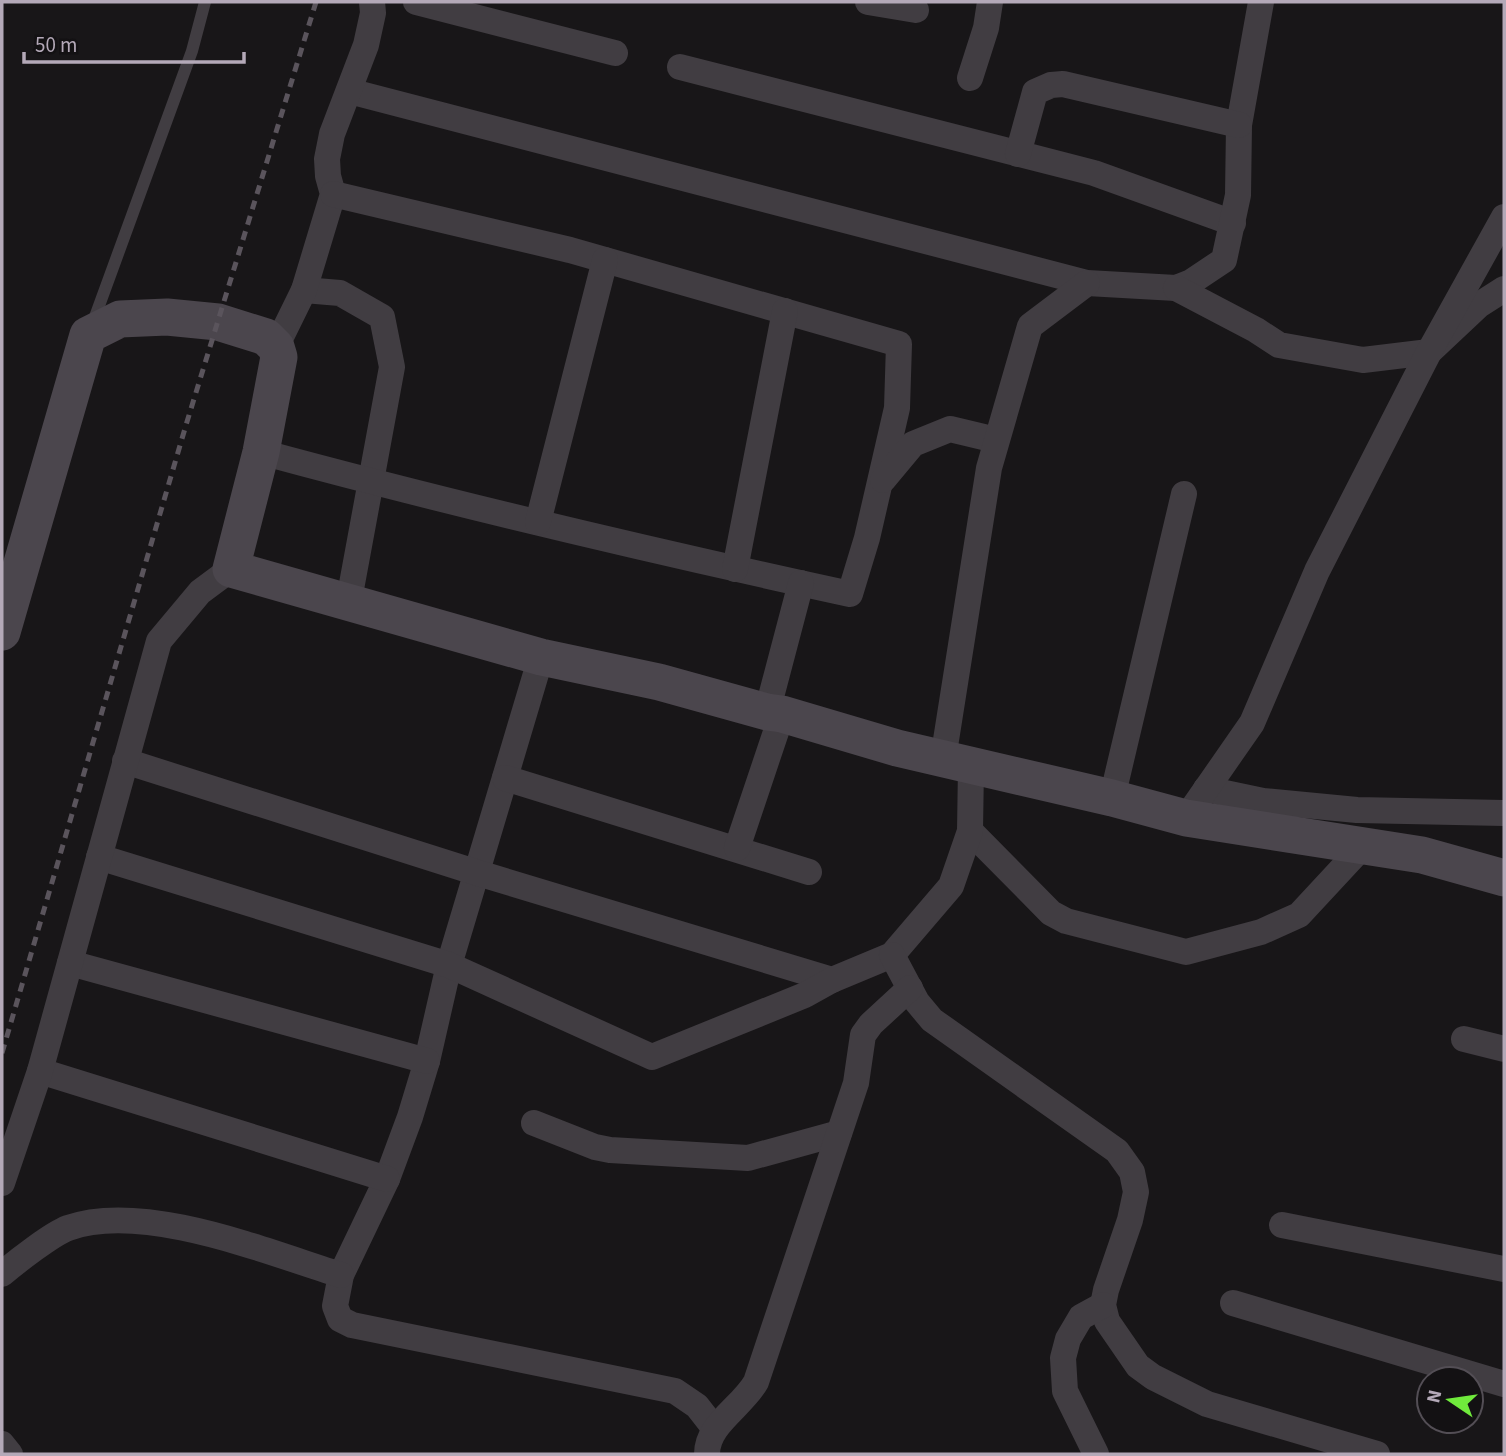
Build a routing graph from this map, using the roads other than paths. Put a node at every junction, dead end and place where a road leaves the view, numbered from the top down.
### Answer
1 (205, 2) edge
2 (372, 2) edge
3 (416, 2) edge
4 (868, 2) edge
5 (990, 2) edge
6 (1261, 2) edge
7 (916, 10) dead end
8 (615, 53) dead end
9 (680, 67) dead end
10 (970, 78) dead end
11 (349, 92) junction
12 (1239, 125) junction
13 (1018, 154) junction
14 (333, 194) junction
15 (1504, 217) edge
16 (1233, 223) junction
17 (605, 260) junction
18 (1087, 283) junction
19 (1176, 288) junction
20 (1504, 289) edge
21 (304, 290) junction
22 (785, 311) junction
23 (89, 335) junction
24 (276, 347) junction
25 (1429, 352) junction
26 (996, 440) junction
27 (261, 452) junction
28 (372, 482) junction
29 (880, 484) junction
30 (1184, 494) dead end
31 (538, 522) junction
32 (231, 569) junction
33 (735, 569) junction
34 (801, 583) junction
35 (349, 600) junction
36 (2, 632) edge
37 (541, 657) junction
38 (774, 713) junction
39 (125, 761) junction
40 (957, 762) junction
41 (505, 778) junction
42 (1112, 798) junction
43 (1196, 804) junction
44 (1504, 813) edge
45 (970, 831) junction
46 (1364, 845) junction
47 (737, 848) junction
48 (99, 857) junction
49 (809, 872) dead end
50 (478, 873) junction
51 (1504, 878) edge
52 (892, 955) junction
53 (70, 963) junction
54 (449, 965) junction
55 (832, 980) junction
56 (910, 988) junction
57 (1464, 1039) dead end
58 (1504, 1049) edge
59 (427, 1061) junction
60 (40, 1071) junction
61 (534, 1123) dead end
62 (839, 1133) junction
63 (387, 1179) junction
64 (2, 1183) edge
65 (1282, 1226) dead end
66 (1504, 1269) edge
67 (2, 1274) edge
68 (341, 1275) junction
69 (1233, 1303) dead end
70 (1103, 1305) junction
71 (1504, 1384) edge
72 (715, 1429) junction
73 (2, 1444) edge
74 (1362, 1452) edge
75 (9, 1454) edge
76 (707, 1454) edge
77 (1096, 1454) edge

1 - 23 lane
2 - 11 street
3 - 8 street
4 - 7 street
5 - 10 street
6 - 12 street
9 - 13 street
11 - 14 street
11 - 18 street
12 - 13 street
12 - 16 street
13 - 16 street
14 - 17 street
14 - 21 street
15 - 25 street
16 - 19 street
17 - 22 street
17 - 31 street
18 - 19 street
18 - 26 street
19 - 25 street
20 - 25 street
21 - 24 street
21 - 28 street
22 - 29 street
22 - 33 street
23 - 24 street
23 - 36 street
24 - 27 street
25 - 43 street
26 - 29 street
26 - 40 street
27 - 28 street
27 - 32 street
28 - 31 street
28 - 35 street
29 - 34 street
30 - 42 street
31 - 33 street
32 - 35 street
32 - 39 street
33 - 34 street
34 - 38 street
35 - 37 street
37 - 38 street
37 - 41 street
38 - 40 street
38 - 47 street
39 - 48 street
39 - 50 street
40 - 42 street
40 - 45 street
41 - 47 street
41 - 50 street
42 - 43 street
43 - 44 street
43 - 46 street
45 - 46 street
45 - 52 street
46 - 51 street
47 - 49 street
48 - 53 street
48 - 54 street
50 - 54 street
50 - 55 street
52 - 55 street
52 - 56 street
53 - 59 street
53 - 60 street
54 - 55 street
54 - 59 street
56 - 62 street
56 - 70 street
57 - 58 street
59 - 63 street
60 - 63 street
60 - 64 street
61 - 62 street
62 - 72 street
63 - 68 street
65 - 66 street
67 - 68 street
68 - 72 street
69 - 71 street
70 - 74 street
70 - 77 street
72 - 76 street
73 - 75 street

